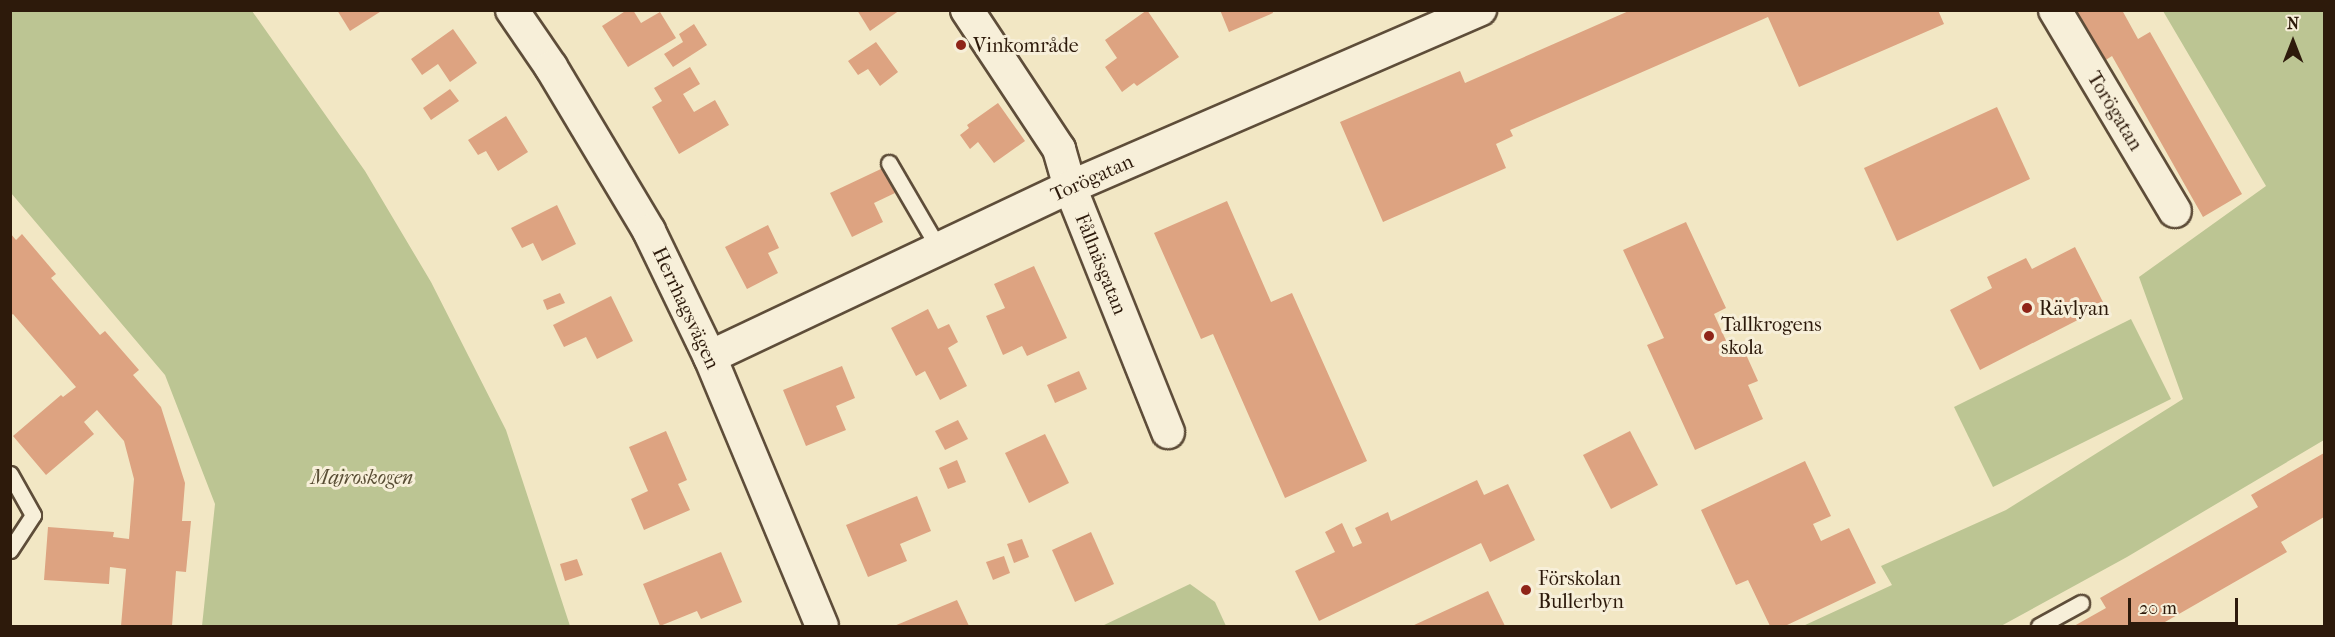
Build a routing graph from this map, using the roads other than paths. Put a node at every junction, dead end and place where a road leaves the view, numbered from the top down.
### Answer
1 (512, 10) edge
2 (968, 10) edge
3 (1480, 10) edge
4 (2055, 10) edge
5 (889, 163) dead end
6 (1070, 187) junction
7 (2175, 210) dead end
8 (939, 249) junction
9 (710, 357) junction
10 (1168, 432) dead end
11 (10, 474) edge
12 (10, 550) edge
13 (2081, 603) dead end
14 (822, 627) edge
15 (2039, 627) edge

1 - 9 street, Herrhagsvägen
2 - 6 street, Fållnäsgatan
3 - 6 street, Torögatan
4 - 7 street, Torögatan
5 - 8 lane
6 - 8 street, Torögatan
6 - 10 street, Fållnäsgatan
8 - 9 street, Torögatan
9 - 14 street, Herrhagsvägen
11 - 12 lane
13 - 15 lane

